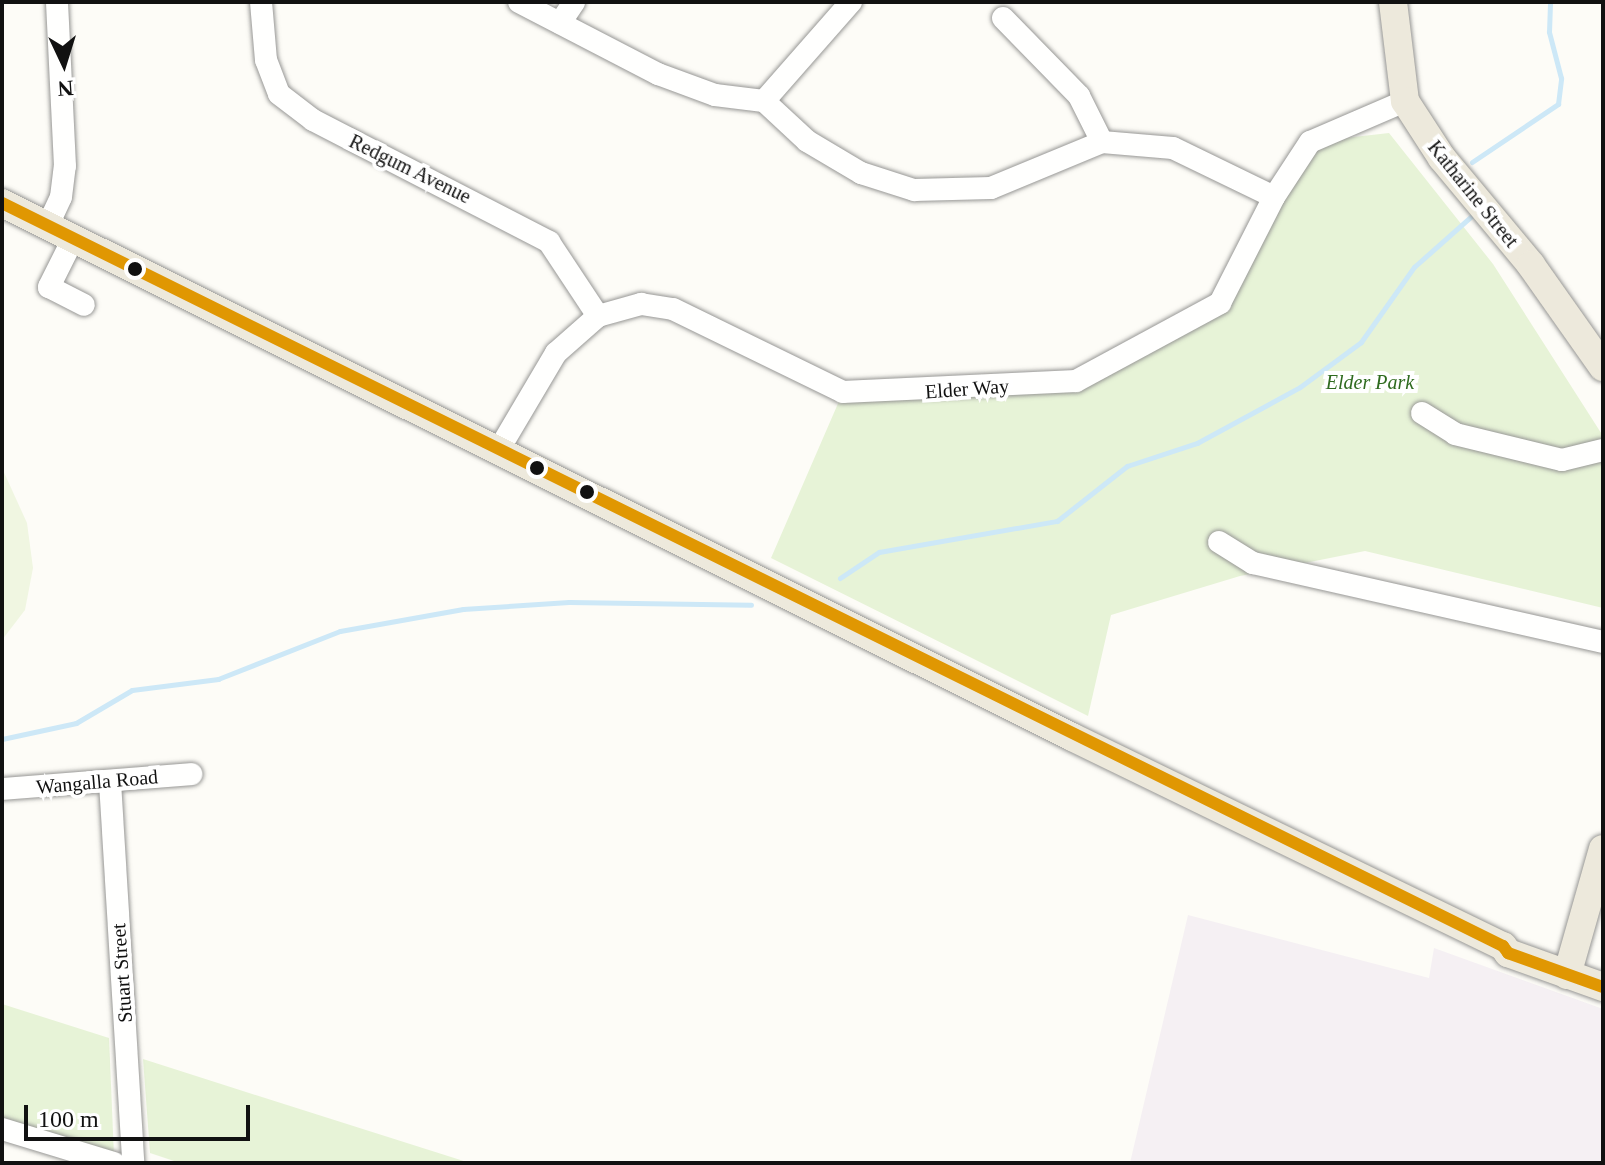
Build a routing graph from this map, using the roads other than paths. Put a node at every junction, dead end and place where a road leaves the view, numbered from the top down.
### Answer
1 (57, 2) edge
2 (261, 2) edge
3 (519, 2) edge
4 (574, 2) edge
5 (851, 2) edge
6 (1393, 2) edge
7 (1003, 18) dead end
8 (560, 23) junction
9 (764, 101) junction
10 (1405, 101) junction
11 (1102, 142) junction
12 (1274, 197) junction
13 (2, 203) edge
14 (48, 225) junction
15 (73, 239) junction
16 (84, 305) dead end
17 (598, 316) junction
18 (1603, 367) edge
19 (1422, 413) dead end
20 (1603, 450) edge
21 (498, 451) junction
22 (1219, 542) dead end
23 (1603, 642) edge
24 (191, 774) dead end
25 (110, 782) junction
26 (2, 789) edge
27 (1603, 849) edge
28 (1583, 975) edge
29 (2, 1129) edge
30 (114, 1163) edge
31 (133, 1163) edge

1 - 14 street
2 - 17 street, Redgum Avenue
3 - 8 street
4 - 8 street
5 - 9 street
6 - 10 main road, Katharine Street
7 - 11 street
8 - 9 street
9 - 11 street
10 - 12 street, Elder Way
10 - 18 main road, Katharine Street
11 - 12 street
12 - 17 street, Elder Way
13 - 14 main road
14 - 15 main road
15 - 16 street
15 - 21 main road
17 - 21 street, Elder Way
19 - 20 street
21 - 28 main road
22 - 23 street
24 - 25 street, Wangalla Road
25 - 26 street, Wangalla Road
25 - 31 street, Stuart Street
27 - 28 main road
29 - 30 street

